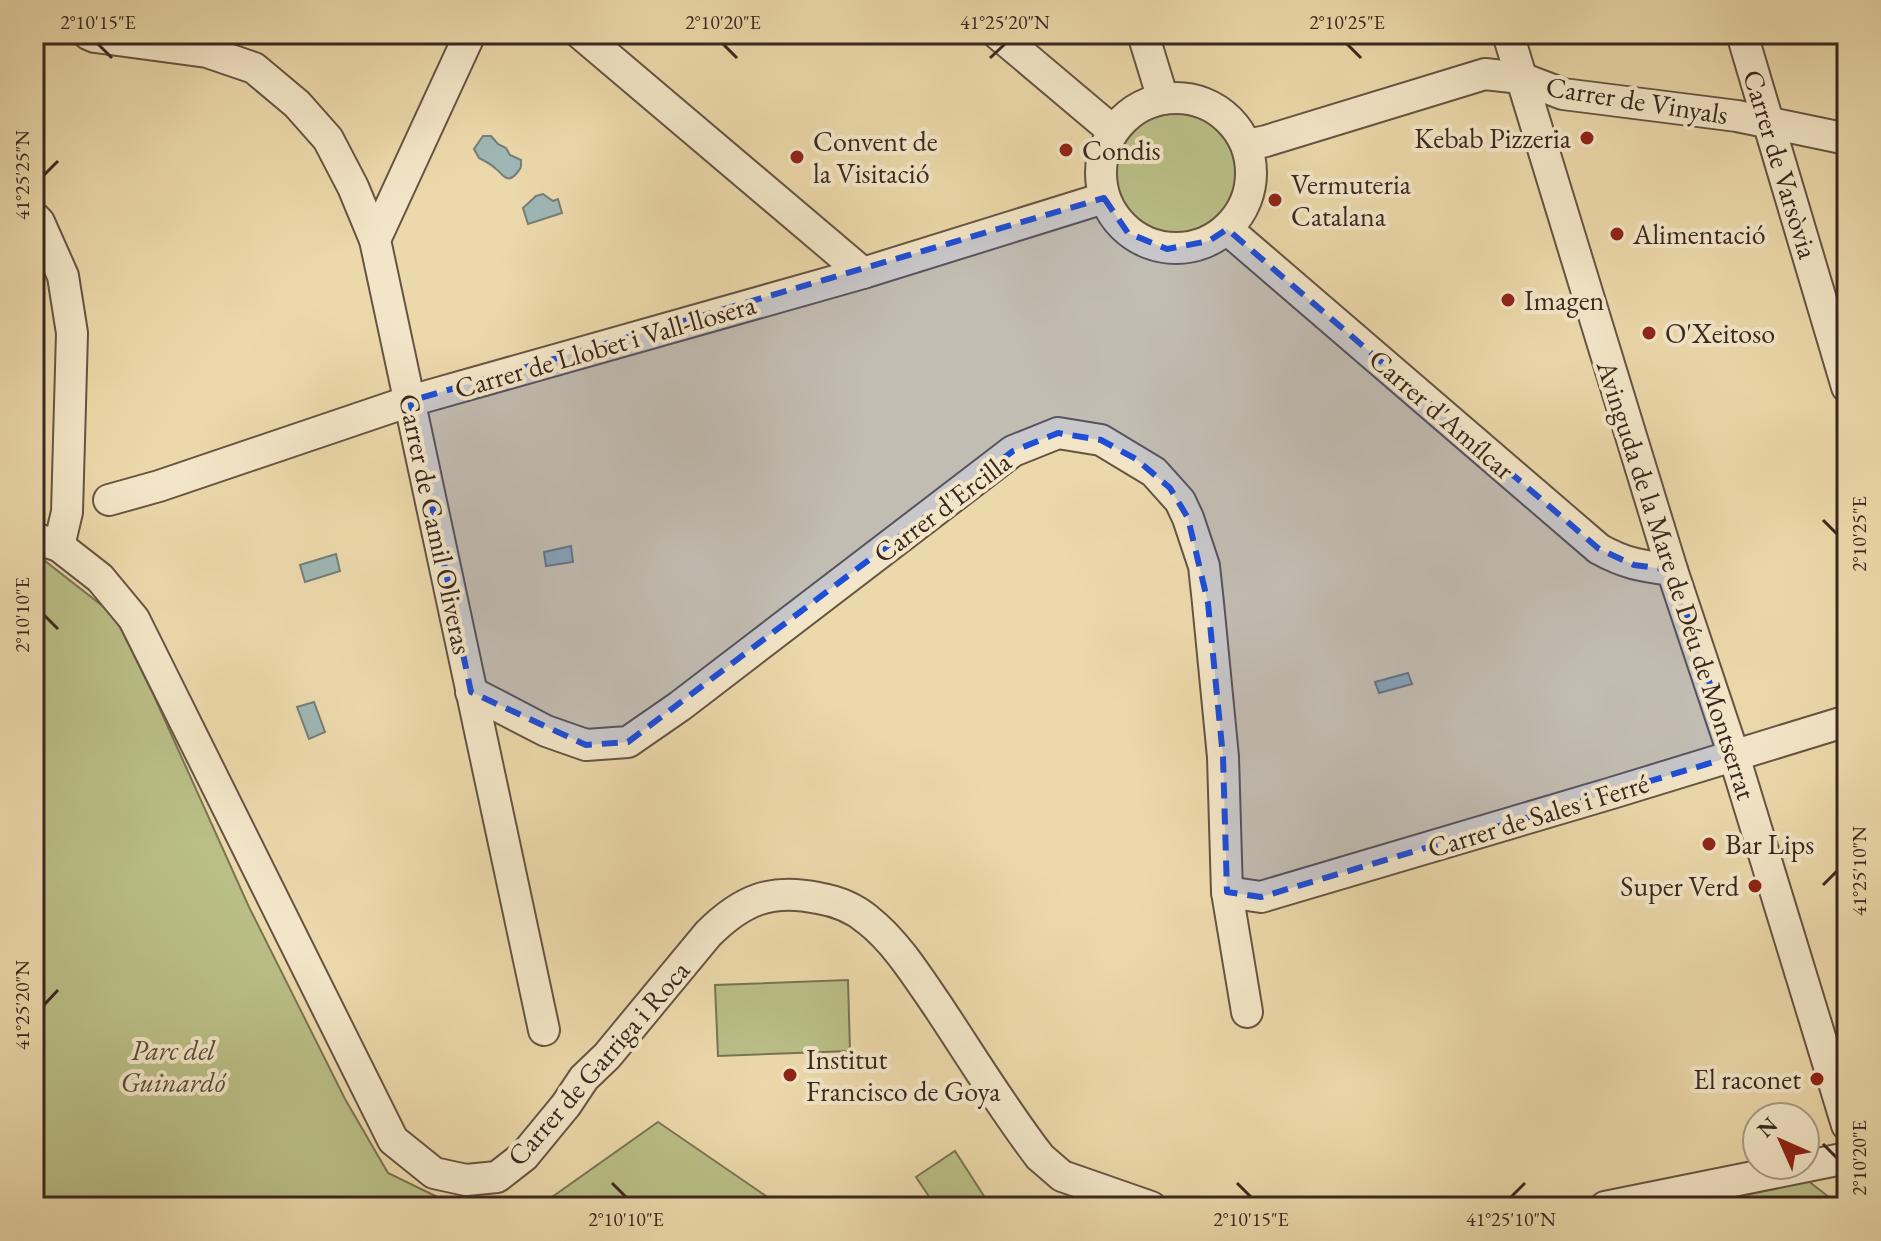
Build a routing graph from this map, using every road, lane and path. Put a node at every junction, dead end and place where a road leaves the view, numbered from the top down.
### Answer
1 (88, 34) edge
2 (470, 34) edge
3 (581, 34) edge
4 (998, 34) edge
5 (1143, 34) edge
6 (1508, 34) edge
7 (1742, 34) edge
8 (1521, 78) junction
9 (1163, 99) junction
10 (1770, 124) junction
11 (1113, 131) junction
12 (1847, 139) edge
13 (1248, 145) junction
14 (1104, 198) junction
15 (34, 217) edge
16 (1227, 229) junction
17 (375, 240) junction
18 (863, 273) junction
19 (1847, 387) edge
20 (410, 401) junction
21 (109, 500) dead end
22 (47, 542) edge
23 (1672, 570) junction
24 (471, 692) junction
25 (1847, 721) edge
26 (1734, 756) junction
27 (1227, 892) junction
28 (1247, 1012) dead end
29 (544, 1030) dead end
30 (1847, 1125) edge
31 (1847, 1158) edge
32 (1151, 1207) edge
33 (1605, 1207) edge

1 - 17 street, Carrer de Camil Oliveras
2 - 17 street
3 - 18 street
4 - 11 street
5 - 9 street
6 - 8 street, Avinguda de la Mare de Déu de Montserrat
7 - 10 street, Carrer de Varsòvia
8 - 10 street, Carrer de Vinyals
8 - 13 street
8 - 23 street, Avinguda de la Mare de Déu de Montserrat
9 - 11 street
9 - 13 street
10 - 12 street, Carrer de Vinyals
10 - 19 street, Carrer de Varsòvia
11 - 14 street
13 - 16 street
14 - 16 street
14 - 18 street, Carrer de Llobet i Vall-llosera
15 - 22 street
16 - 23 street, Carrer d'Amílcar
17 - 20 street, Carrer de Camil Oliveras
18 - 20 street, Carrer de Llobet i Vall-llosera
20 - 21 street, Carrer de Llobet i Vall-llosera
20 - 24 street, Carrer de Camil Oliveras
22 - 32 street, Carrer de Garriga i Roca
23 - 26 street, Avinguda de la Mare de Déu de Montserrat
24 - 27 street, Carrer d'Ercilla
24 - 29 street, Carrer de Camil Oliveras
25 - 26 street, Carrer de Sales i Ferré
26 - 27 street, Carrer de Sales i Ferré
26 - 30 street, Avinguda de la Mare de Déu de Montserrat
27 - 28 street, Carrer d'Ercilla
31 - 33 street

